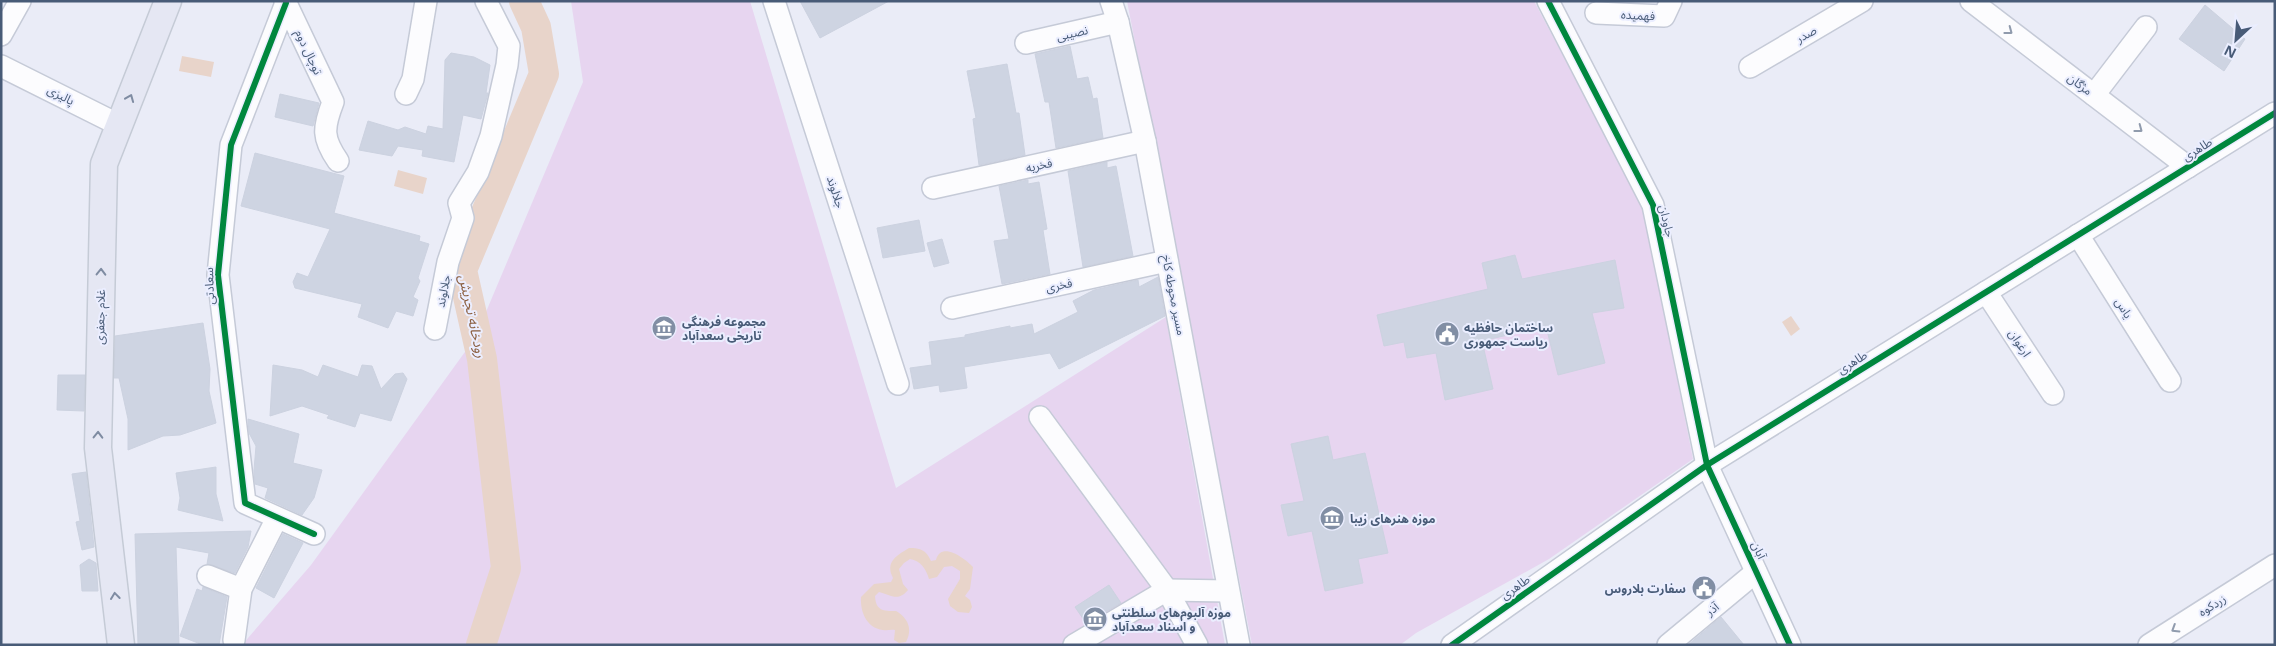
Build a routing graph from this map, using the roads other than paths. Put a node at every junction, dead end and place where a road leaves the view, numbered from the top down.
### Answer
1 (20, 1) edge
2 (168, 1) edge
3 (426, 1) edge
4 (486, 1) edge
5 (774, 1) edge
6 (1111, 1) edge
7 (1548, 1) edge
8 (1671, 1) edge
9 (1862, 1) edge
10 (1971, 1) edge
11 (286, 2) edge
12 (1596, 13) dead end
13 (1118, 22) junction
14 (2146, 27) dead end
15 (1, 35) edge
16 (1026, 44) dead end
17 (1, 66) edge
18 (1750, 67) dead end
19 (406, 94) dead end
20 (2094, 95) junction
21 (2275, 114) edge
22 (119, 125) junction
23 (1145, 141) junction
24 (338, 161) dead end
25 (2188, 167) junction
26 (933, 188) dead end
27 (2078, 235) junction
28 (1167, 261) junction
29 (1986, 292) junction
30 (952, 308) dead end
31 (435, 329) dead end
32 (2170, 382) dead end
33 (898, 384) dead end
34 (2053, 394) dead end
35 (1040, 417) dead end
36 (1707, 465) junction
37 (277, 518) junction
38 (314, 534) dead end
39 (2275, 565) edge
40 (1756, 572) junction
41 (208, 576) dead end
42 (241, 590) junction
43 (1167, 590) junction
44 (1228, 591) junction
45 (234, 640) dead end
46 (1455, 644) edge
47 (121, 645) edge
48 (1074, 645) edge
49 (1197, 645) edge
50 (1239, 645) edge
51 (1668, 645) edge
52 (1790, 645) edge
53 (2150, 645) edge

1 - 15 street
22 -> 2 main road, غلام جعفری
3 - 19 street
4 - 31 street, جلالوند
5 - 33 street, جلالوند
6 - 13 street, مسیر محوطه کاخ
7 - 36 street, جاودان
8 - 12 street, فهمیده
9 - 18 street, صدر
10 -> 20 street, مژگان
11 - 24 street, توچال دوم
11 - 37 street, سعادتی
13 - 16 street, نصیبی
13 - 23 street, مسیر محوطه کاخ
14 - 20 street
17 - 22 street, پالیزی
20 -> 25 street, مژگان
21 - 25 street, طاهری
47 -> 22 main road, غلام جعفری
23 - 26 street, فخریه
23 - 28 street, مسیر محوطه کاخ
25 - 27 street, طاهری
27 - 29 street, طاهری
27 - 32 street, یاس
28 - 30 street, فخری
28 - 44 street, مسیر محوطه کاخ
29 - 34 street, ارغوان
29 - 36 street, طاهری
35 - 43 street
36 - 40 street, آبان
36 - 46 street, طاهری
37 - 38 street, سعادتی
37 - 42 street
39 -> 53 street, زردکوه
40 - 51 street, آذر
40 - 52 street, آبان
41 - 42 street
42 - 45 street
43 - 44 street
43 - 48 street
43 - 49 street
44 - 50 street, مسیر محوطه کاخ

